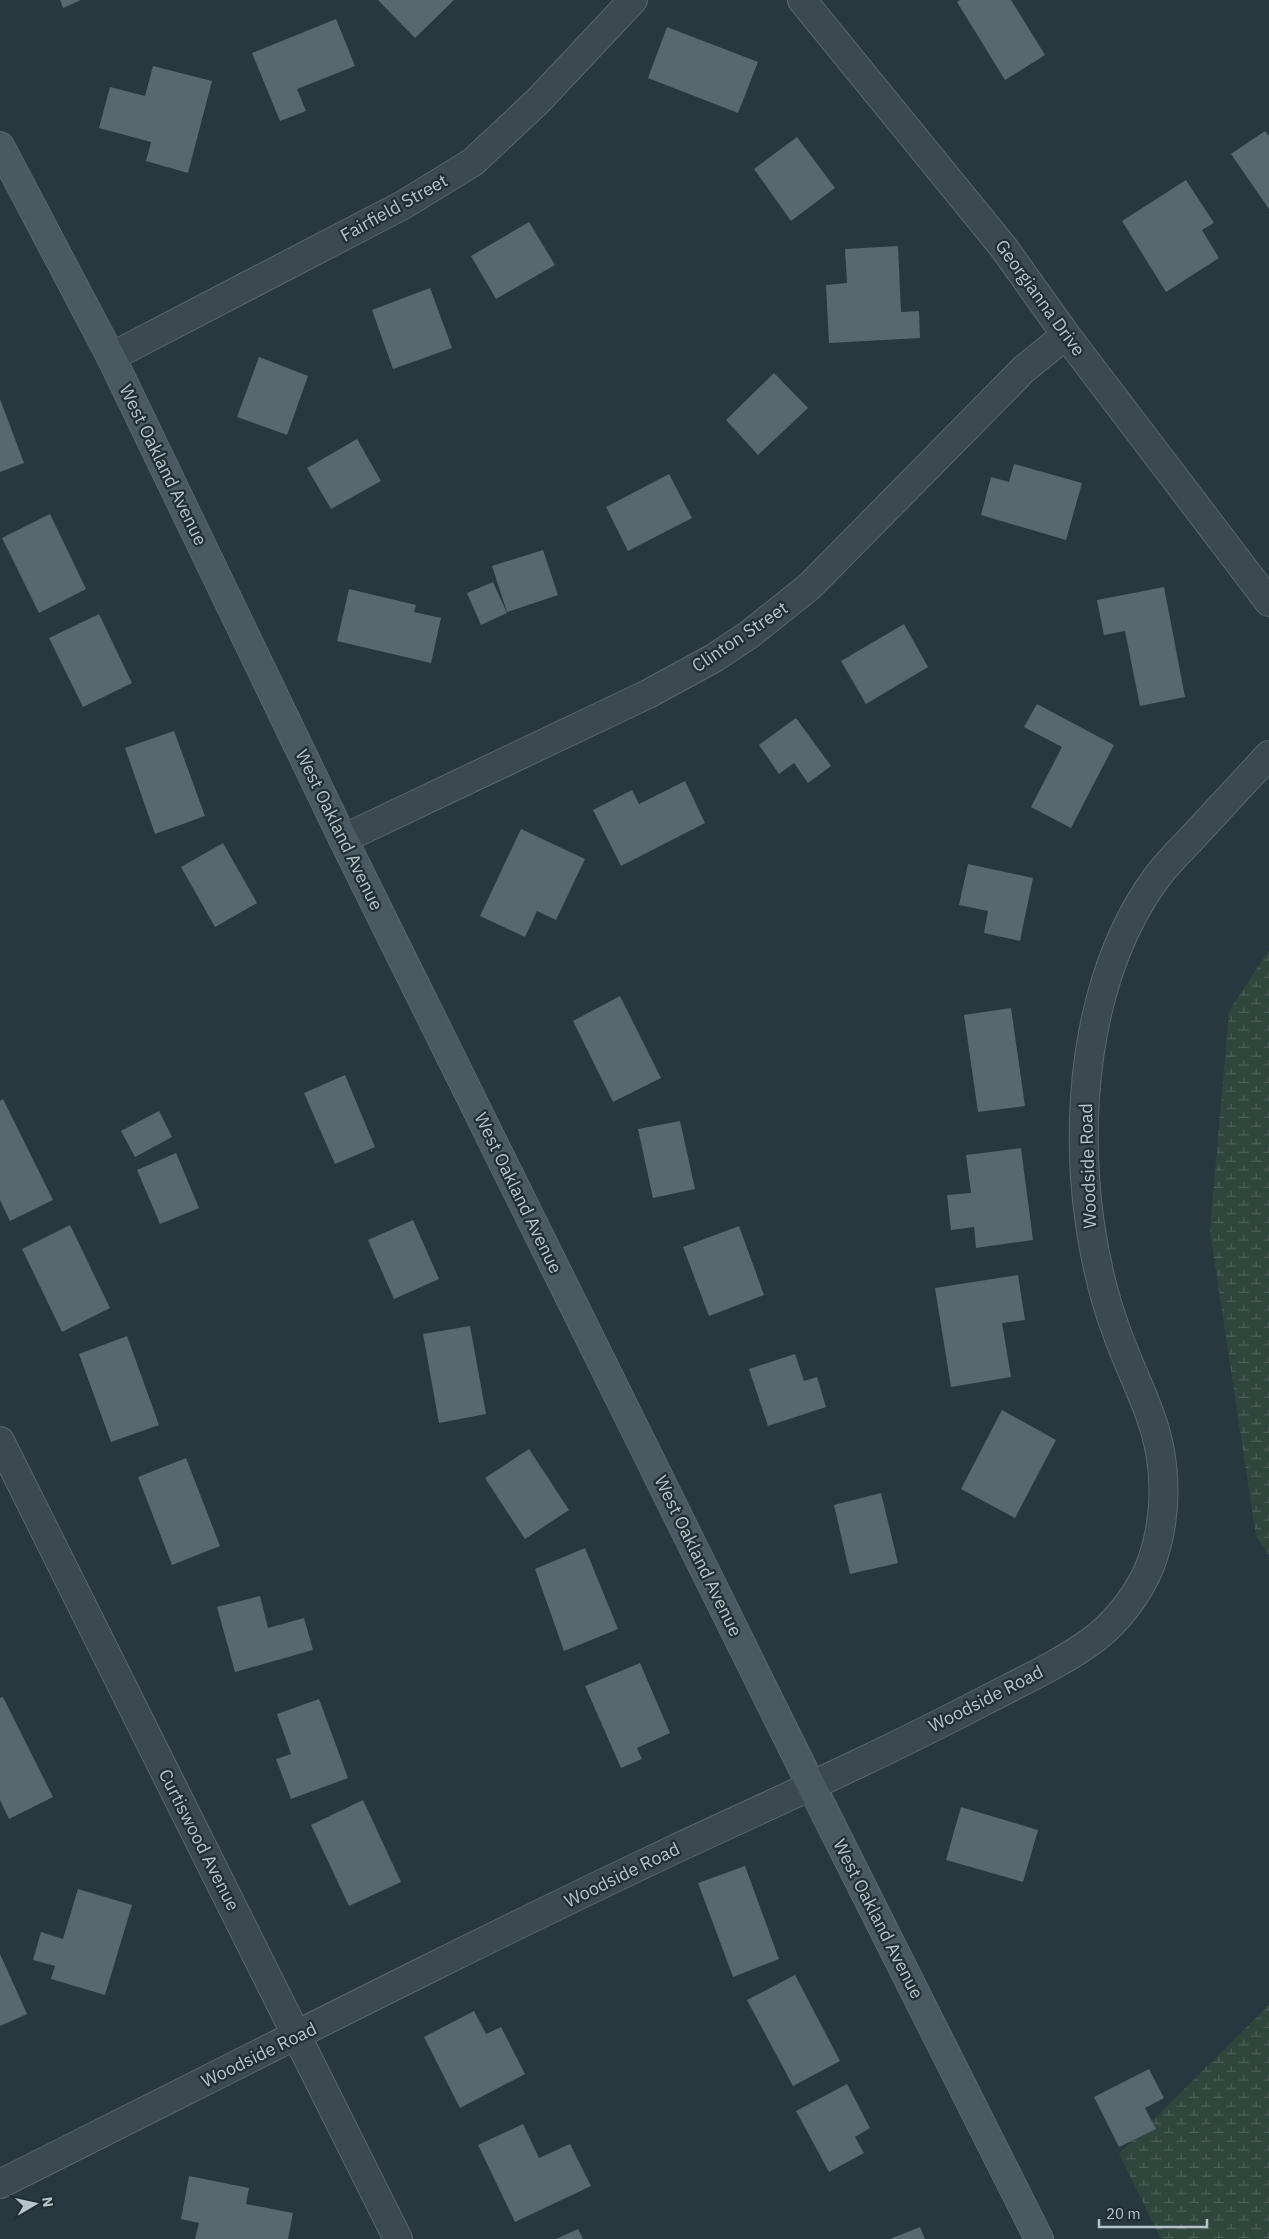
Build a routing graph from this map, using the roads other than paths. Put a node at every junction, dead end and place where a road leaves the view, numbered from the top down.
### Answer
1 (633, 0) edge
2 (802, 0) edge
3 (0, 146) edge
4 (1066, 335) junction
5 (110, 356) junction
6 (1269, 602) edge
7 (1269, 755) edge
8 (343, 839) junction
9 (0, 1441) edge
10 (811, 1785) junction
11 (297, 2036) junction
12 (0, 2184) edge
13 (398, 2239) edge
14 (1040, 2239) edge

1 - 5 street, Fairfield Street
2 - 4 street, Georgianna Drive
3 - 5 street, West Oakland Avenue
4 - 6 street, Georgianna Drive
4 - 8 street, Clinton Street
5 - 8 street, West Oakland Avenue
7 - 10 street, Woodside Road
8 - 10 street, West Oakland Avenue
9 - 11 street, Curtiswood Avenue
10 - 11 street, Woodside Road
10 - 14 street, West Oakland Avenue
11 - 12 street, Woodside Road
11 - 13 street, Curtiswood Avenue

